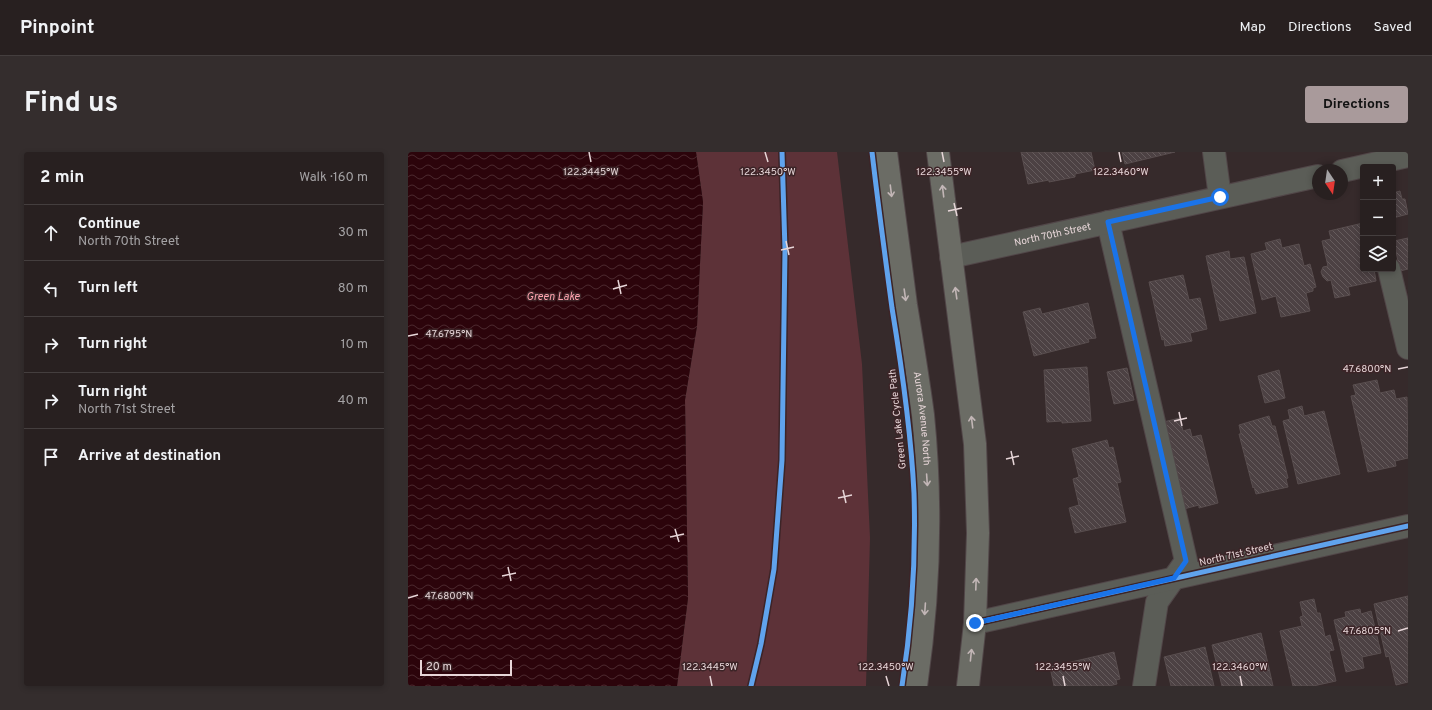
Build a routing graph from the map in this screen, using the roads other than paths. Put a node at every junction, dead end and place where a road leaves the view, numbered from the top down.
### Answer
1 (886, 152) edge
2 (938, 152) edge
3 (1214, 152) edge
4 (1408, 156) edge
5 (1377, 164) edge
6 (1360, 168) edge
7 (1348, 170) edge
8 (1312, 177) edge
9 (1220, 197) junction
10 (1108, 222) junction
11 (951, 257) junction
12 (1390, 272) edge
13 (1408, 348) edge
14 (1408, 526) edge
15 (1174, 578) junction
16 (975, 623) junction
17 (916, 686) edge
18 (968, 686) edge
19 (1144, 686) edge

1 -> 17 highway, Aurora Avenue North
11 -> 2 highway
3 - 9 street
4 - 5 street
6 - 7 street
8 - 9 street, North 70th Street
9 - 10 street, North 70th Street
10 - 11 street, North 70th Street
10 - 15 street
16 -> 11 highway
12 - 13 street
14 - 15 street, North 71st Street
15 - 16 street, North 71st Street
15 - 19 street
18 -> 16 highway

